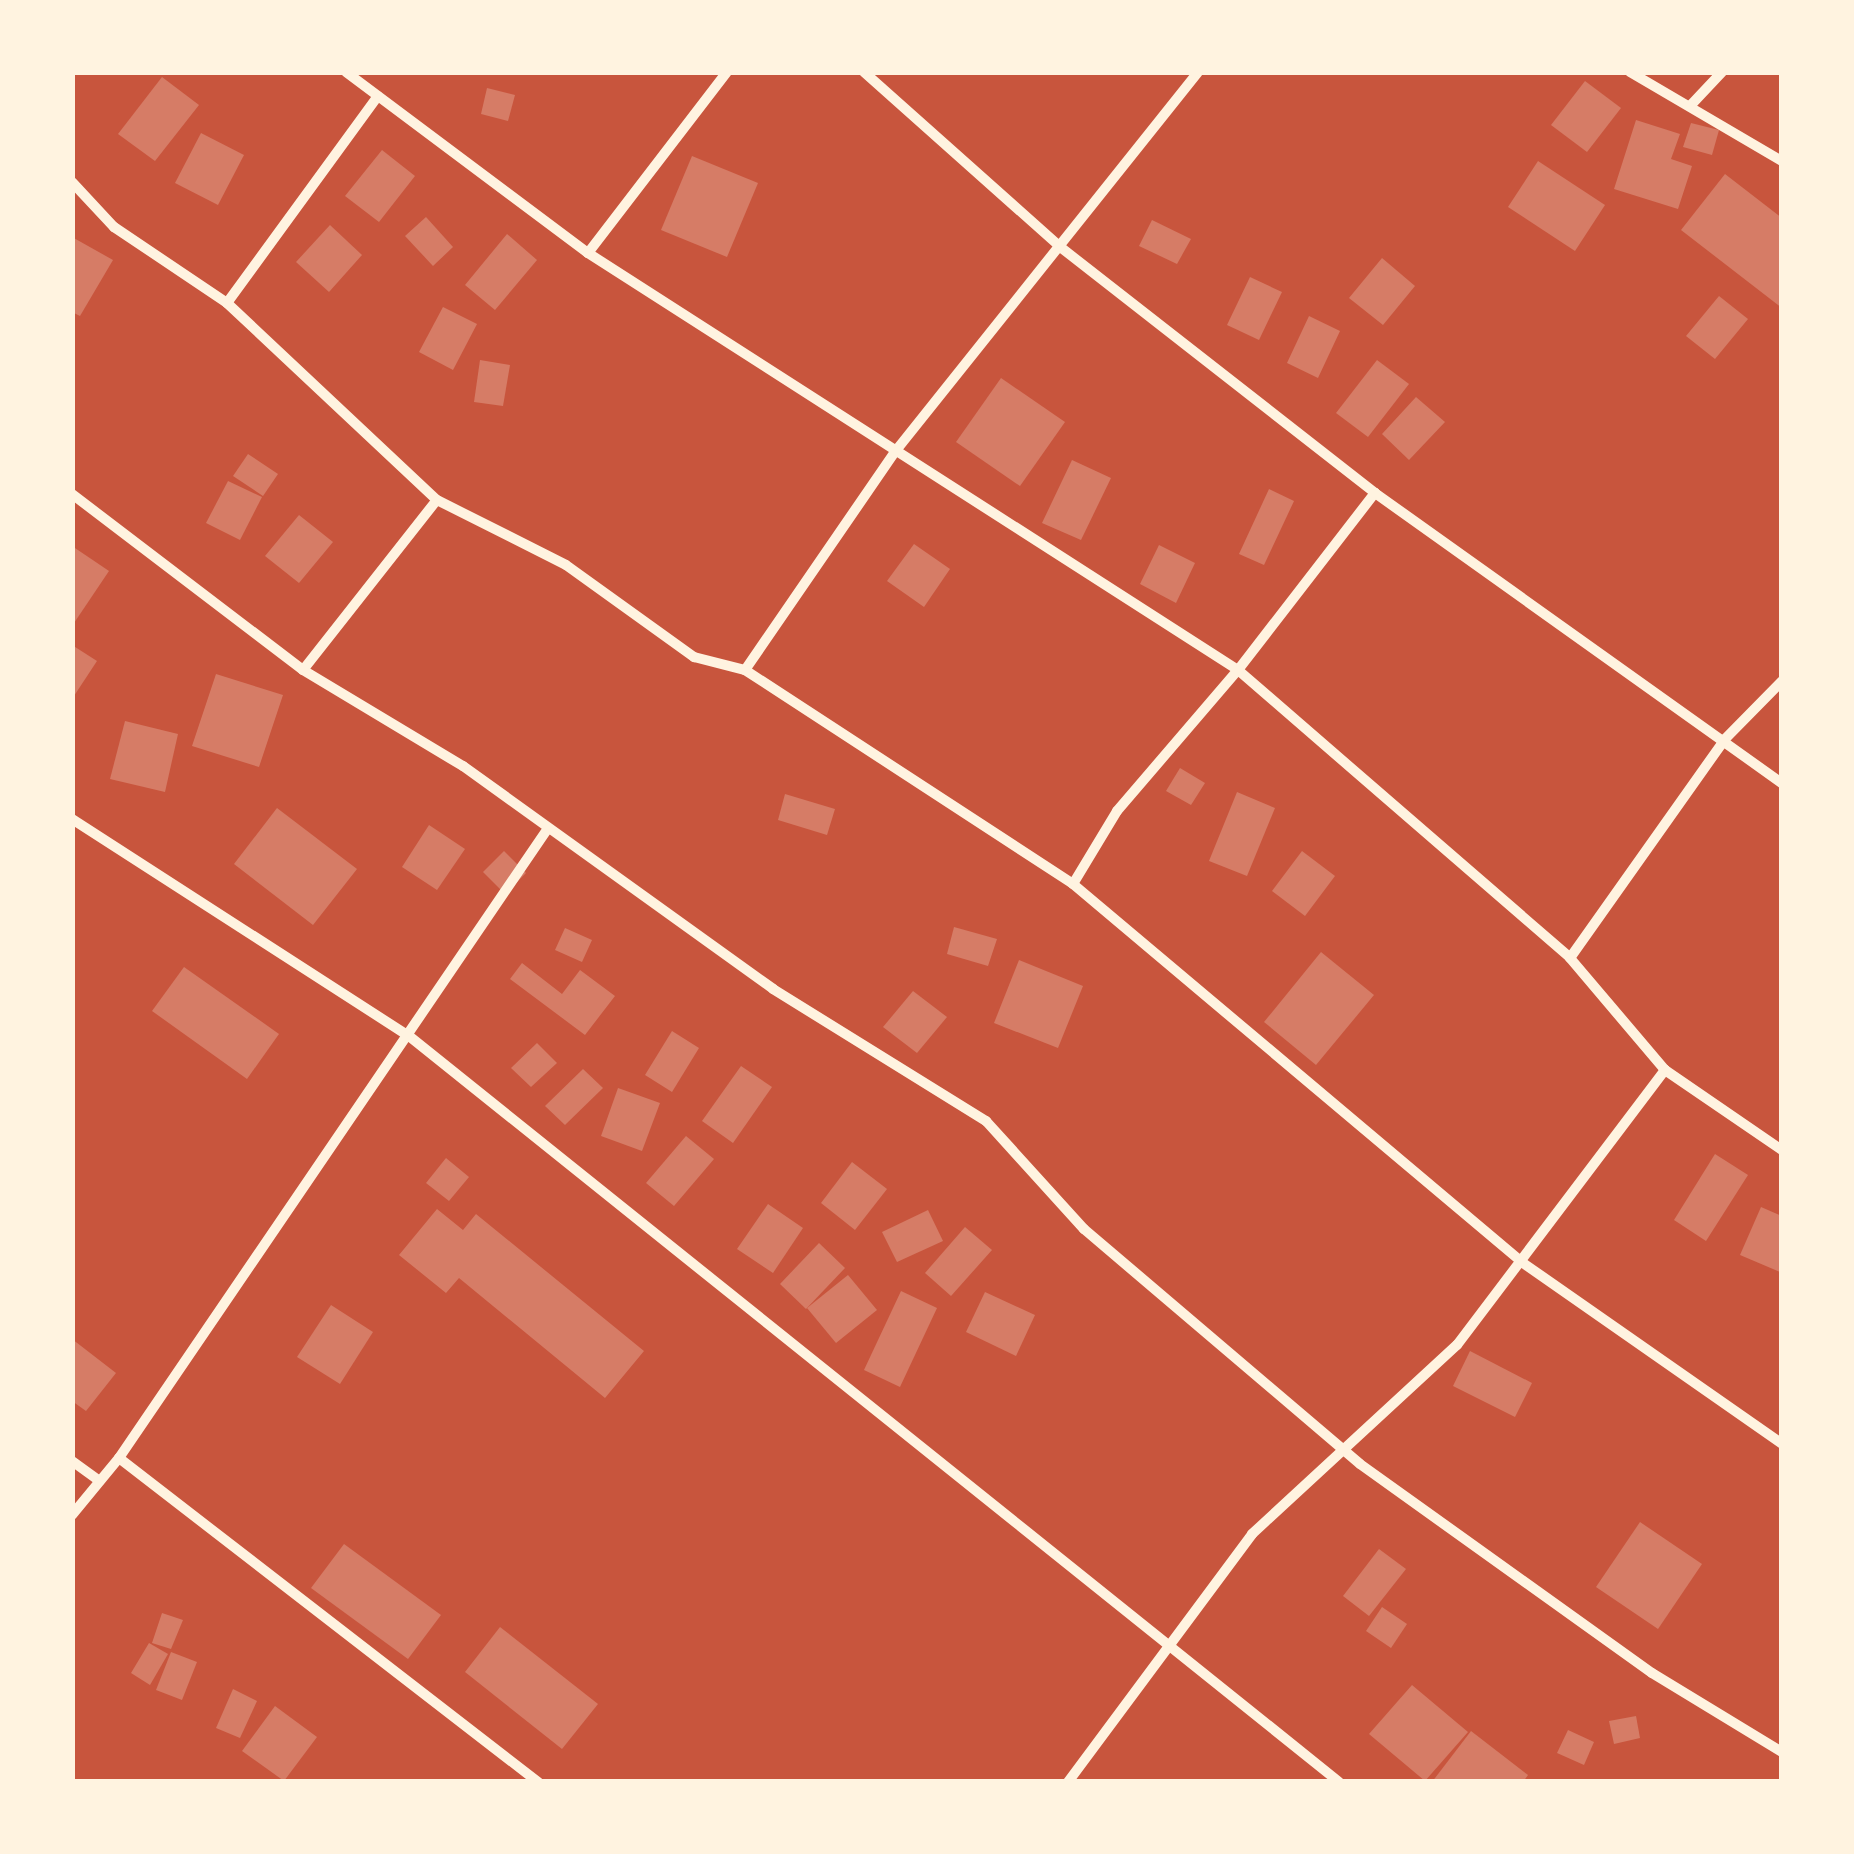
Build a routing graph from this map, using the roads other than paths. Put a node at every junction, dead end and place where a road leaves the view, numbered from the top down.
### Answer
1 (346, 72) edge
2 (727, 72) edge
3 (864, 72) edge
4 (1198, 72) edge
5 (1630, 72) edge
6 (1722, 72) edge
7 (378, 96) junction
8 (1690, 106) junction
9 (1782, 161) edge
10 (72, 182) edge
11 (1060, 246) junction
12 (588, 254) junction
13 (227, 303) junction
14 (894, 453) junction
15 (1375, 493) junction
16 (72, 494) edge
17 (437, 500) junction
18 (303, 670) junction
19 (745, 670) junction
20 (1238, 670) junction
21 (1782, 681) edge
22 (1726, 739) junction
23 (1782, 782) edge
24 (72, 818) edge
25 (546, 831) junction
26 (1073, 884) junction
27 (1570, 958) junction
28 (409, 1036) junction
29 (1665, 1070) junction
30 (1782, 1150) edge
31 (1523, 1262) junction
32 (1782, 1444) edge
33 (1343, 1449) junction
34 (119, 1458) junction
35 (72, 1461) edge
36 (98, 1480) junction
37 (72, 1515) edge
38 (1167, 1649) junction
39 (1782, 1752) edge
40 (538, 1782) edge
41 (1068, 1782) edge
42 (1339, 1782) edge

1 - 7 street
2 - 12 street
3 - 11 street
4 - 11 street
5 - 8 street
6 - 8 street
7 - 12 street
7 - 13 street
8 - 9 street
10 - 13 street
11 - 14 street
11 - 15 street
12 - 14 street
13 - 17 street
14 - 19 street
14 - 20 street
15 - 20 street
15 - 22 street
16 - 18 street
17 - 18 street
17 - 19 street
18 - 25 street
19 - 26 street
20 - 26 street
20 - 27 street
21 - 22 street
22 - 23 street
22 - 27 street
24 - 28 street
25 - 28 street
25 - 33 street
26 - 31 street
27 - 29 street
28 - 34 street
28 - 38 street
29 - 30 street
29 - 31 street
31 - 32 street
31 - 33 street
33 - 38 street
33 - 39 street
34 - 36 street
34 - 40 street
35 - 36 street
36 - 37 street
38 - 41 street
38 - 42 street

